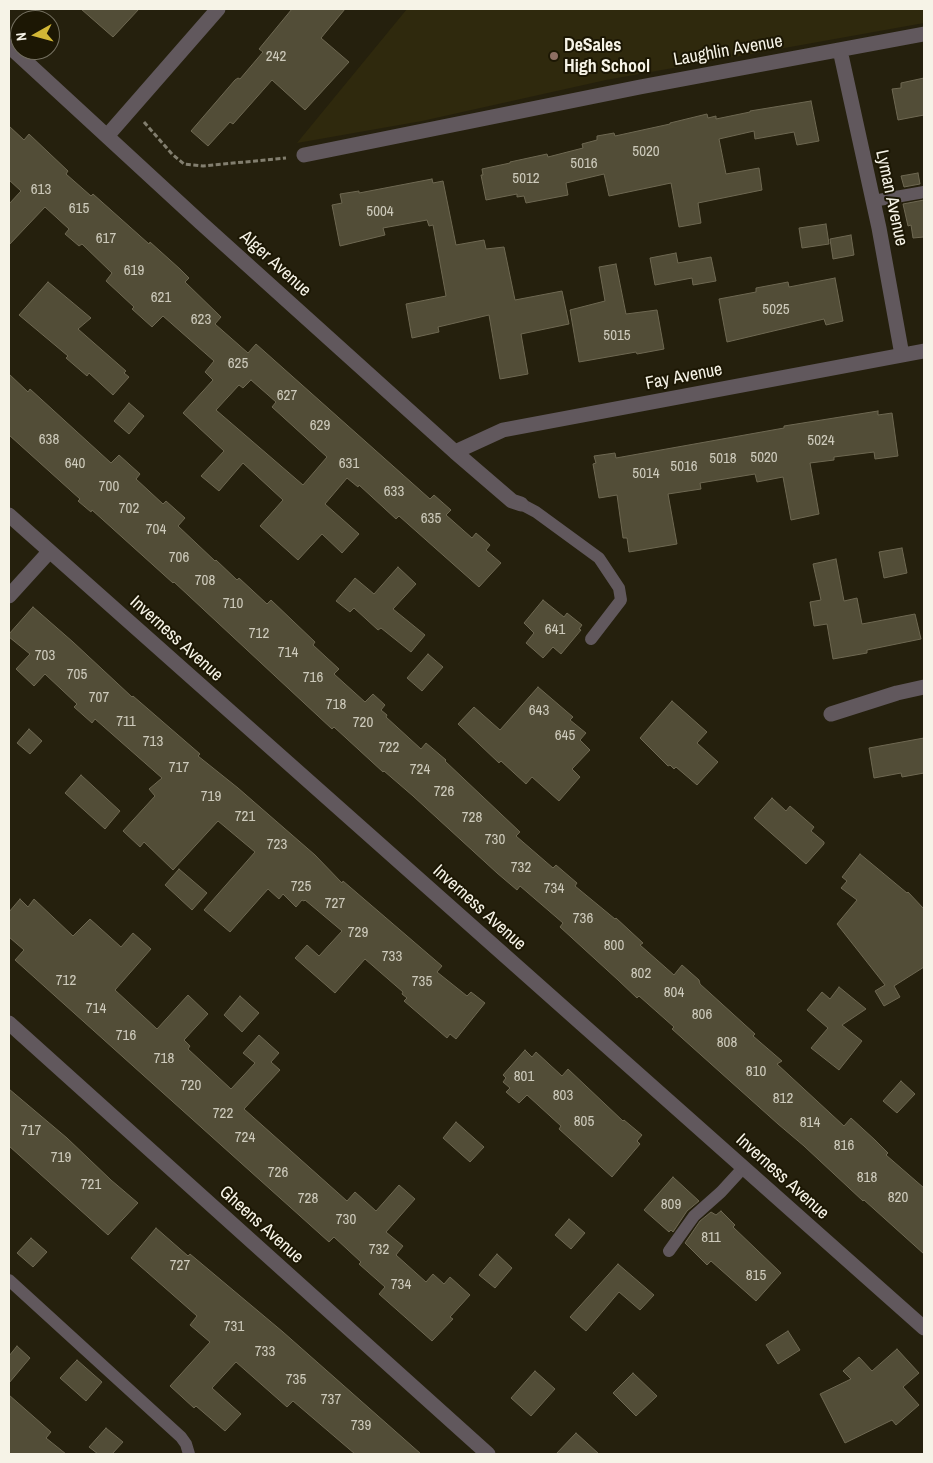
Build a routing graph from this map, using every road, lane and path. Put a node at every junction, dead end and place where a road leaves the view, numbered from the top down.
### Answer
1 (218, 9) edge
2 (924, 34) edge
3 (9, 46) edge
4 (840, 50) junction
5 (130, 110) junction
6 (107, 136) junction
7 (304, 156) joint
8 (924, 192) edge
9 (873, 201) junction
10 (924, 351) edge
11 (902, 355) junction
12 (455, 452) junction
13 (522, 504) joint
14 (9, 515) edge
15 (49, 552) junction
16 (9, 596) edge
17 (591, 639) dead end
18 (924, 687) edge
19 (831, 714) dead end
20 (9, 1024) edge
21 (744, 1168) junction
22 (669, 1250) dead end
23 (9, 1280) edge
24 (924, 1328) edge
25 (189, 1454) edge
26 (488, 1454) edge

1 - 5 street
2 - 4 street, Laughlin Avenue
3 - 6 street, Alger Avenue
4 - 7 street, Laughlin Avenue
4 - 9 street, Lyman Avenue
5 - 6 street
5 - 7 path
6 - 12 street, Alger Avenue
8 - 9 lane
9 - 11 street, Lyman Avenue
10 - 11 street, Fay Avenue
11 - 12 street, Fay Avenue
12 - 13 street, Alger Avenue
13 - 17 lane
14 - 15 street, Inverness Avenue
15 - 16 street
15 - 21 street, Inverness Avenue
18 - 19 street
20 - 26 street, Gheens Avenue
21 - 22 lane
21 - 24 street, Inverness Avenue
23 - 25 lane

